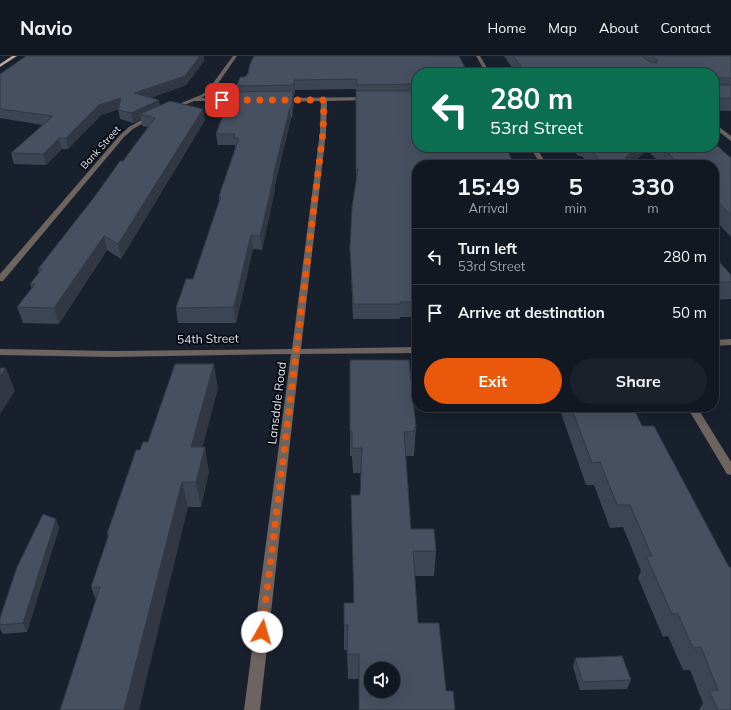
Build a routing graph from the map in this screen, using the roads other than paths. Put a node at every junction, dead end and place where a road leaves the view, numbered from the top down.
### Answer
1 (15, 56) edge
2 (23, 56) edge
3 (234, 56) edge
4 (478, 56) edge
5 (8, 61) junction
6 (0, 66) edge
7 (485, 68) edge
8 (378, 99) edge
9 (193, 100) junction
10 (254, 100) edge
11 (278, 100) edge
12 (324, 100) junction
13 (719, 128) edge
14 (731, 139) edge
15 (0, 279) edge
16 (731, 342) edge
17 (719, 343) edge
18 (412, 350) edge
19 (0, 352) edge
20 (296, 352) junction
21 (695, 412) edge
22 (731, 471) edge
23 (252, 710) edge

1 - 5 main road
2 - 5 main road
3 - 9 street, Bank Street
4 - 7 street
5 - 6 main road
8 - 12 street
9 - 10 street
9 - 15 street, Bank Street
11 - 12 street
12 - 20 street, Lansdale Road
13 - 14 street
16 - 17 street
18 - 20 street, 54th Street
19 - 20 street, 54th Street
20 - 23 street, Lansdale Road
21 - 22 street

